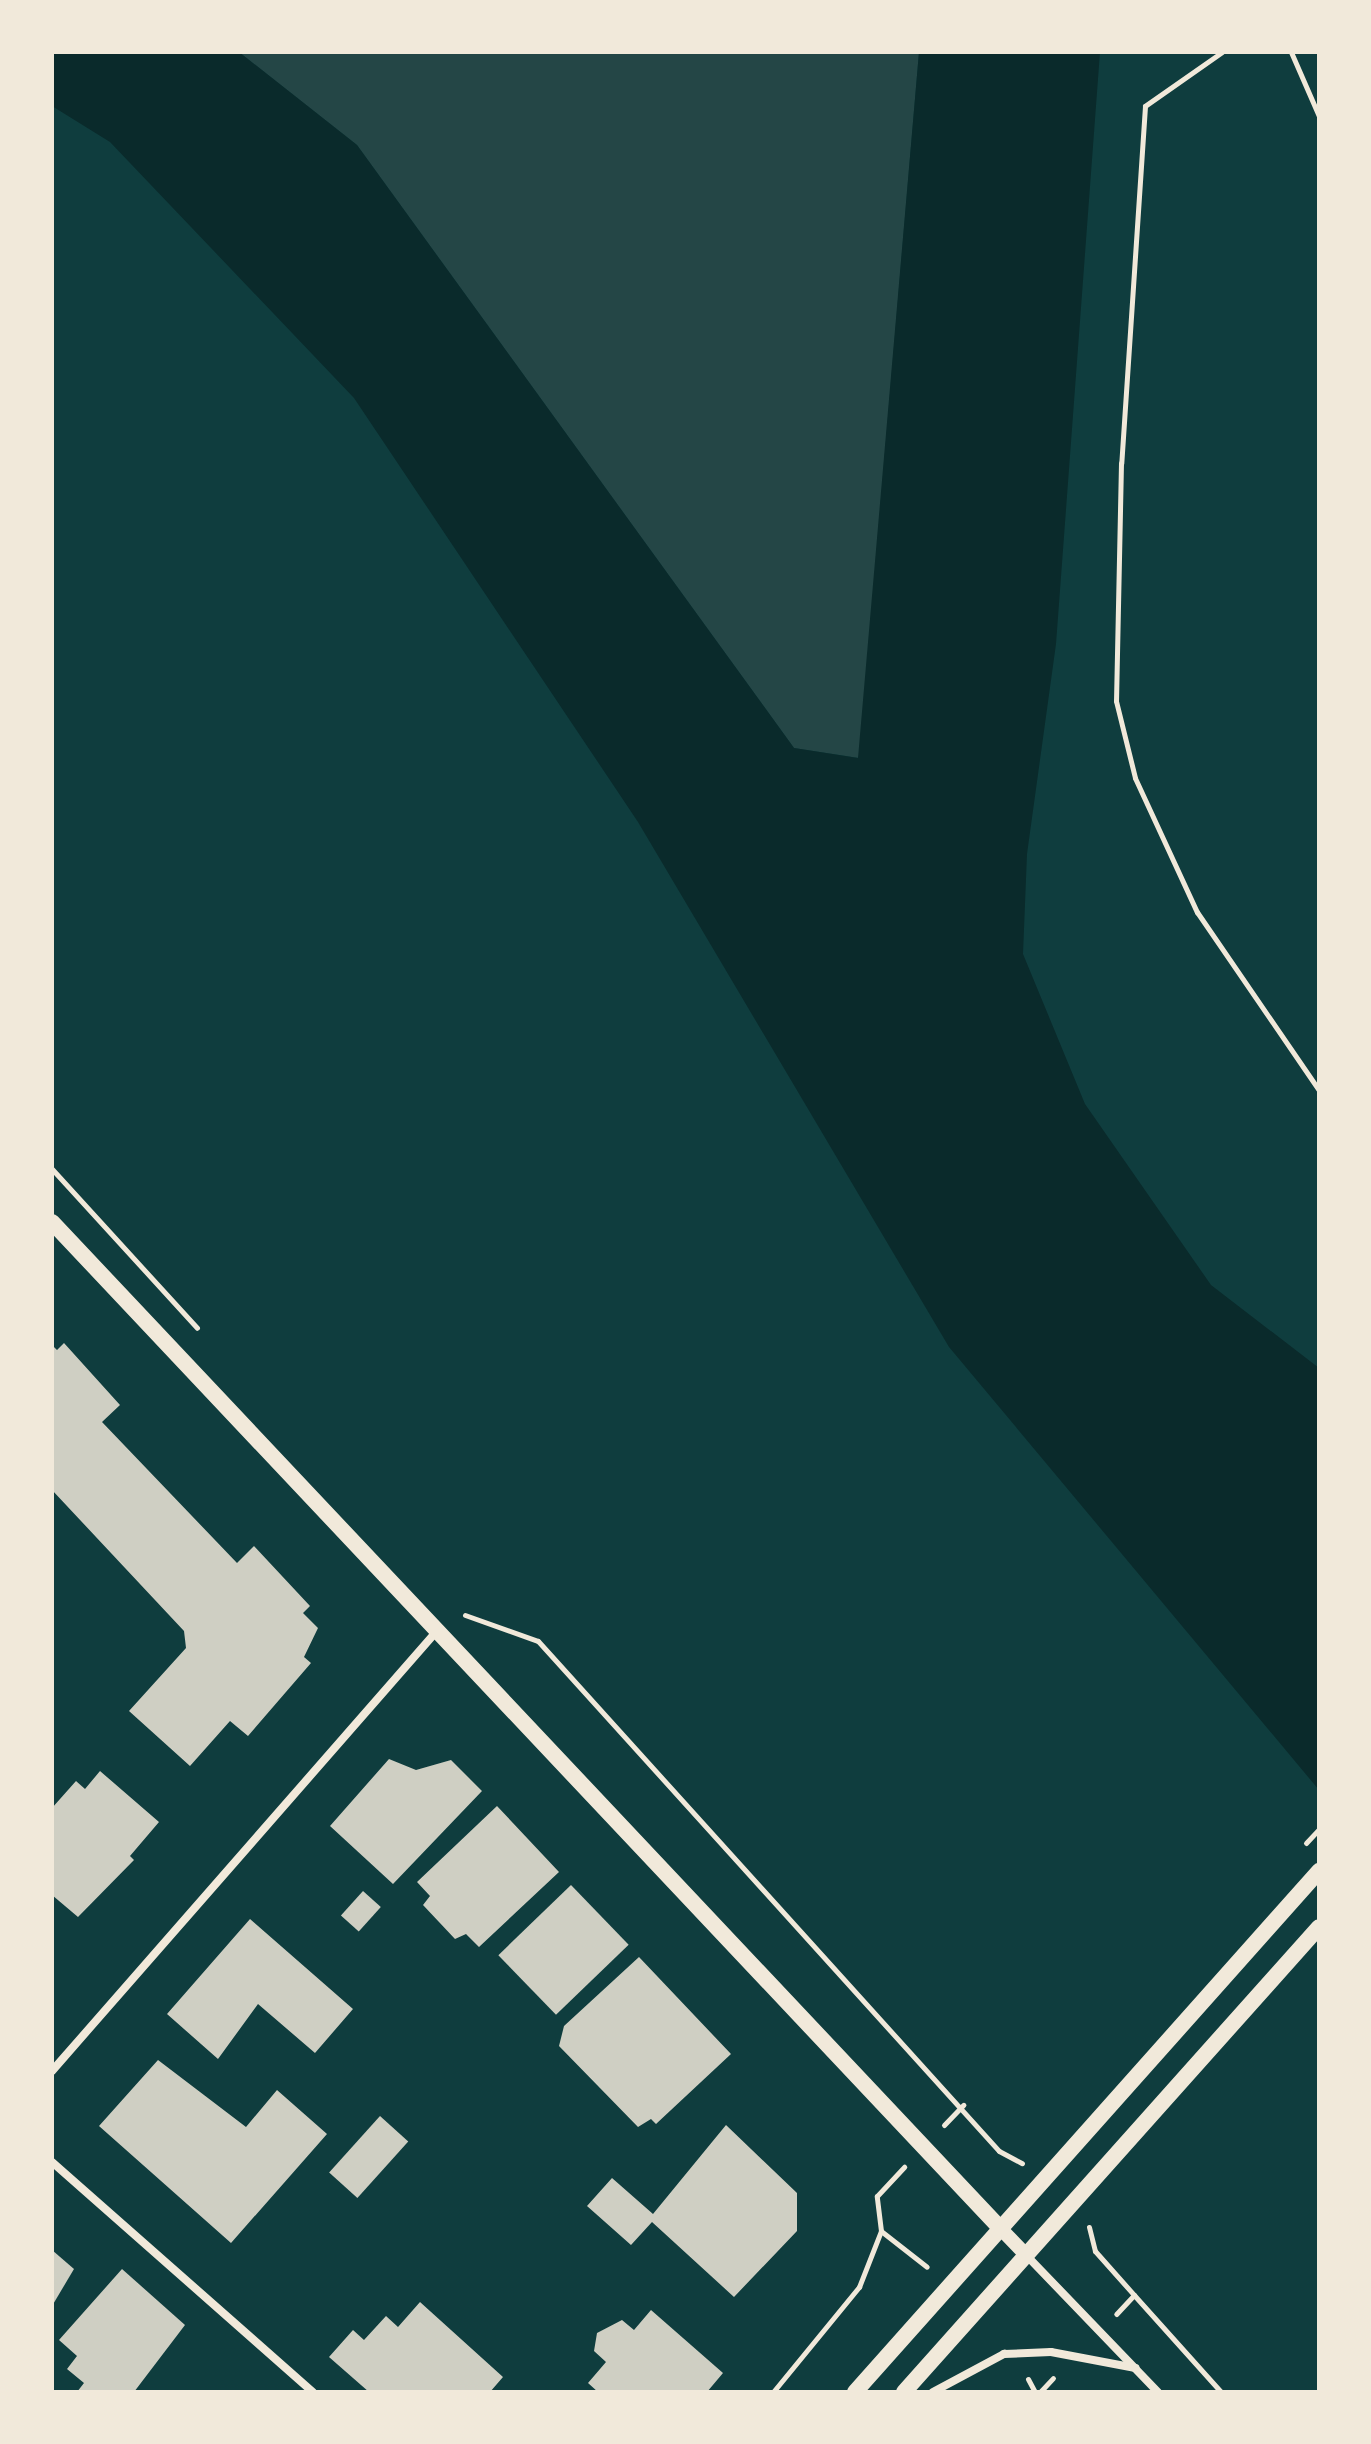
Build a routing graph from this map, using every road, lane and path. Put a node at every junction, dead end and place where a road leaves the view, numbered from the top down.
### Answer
1 (1222, 52) edge
2 (1291, 52) edge
3 (1319, 116) edge
4 (1319, 1090) edge
5 (52, 1222) edge
6 (458, 1613) dead end
7 (436, 1632) junction
8 (1319, 1871) edge
9 (1319, 1927) edge
10 (52, 2071) edge
11 (963, 2105) junction
12 (924, 2144) junction
13 (52, 2162) edge
14 (1024, 2164) dead end
15 (1000, 2228) junction
16 (1090, 2228) dead end
17 (1095, 2251) dead end
18 (1027, 2256) junction
19 (1134, 2295) dead end
20 (1136, 2368) junction
21 (313, 2392) edge
22 (773, 2392) edge
23 (855, 2392) edge
24 (904, 2392) edge
25 (933, 2392) edge
26 (1158, 2392) edge
27 (1221, 2392) edge

1 - 4 path
2 - 3 path
5 - 7 main road
6 - 11 path
7 - 10 street
7 - 12 main road
8 - 15 main road
9 - 18 main road
11 - 12 path
11 - 14 path
12 - 15 main road
12 - 22 path
13 - 21 street
15 - 18 street
15 - 23 main road
16 - 17 path
18 - 20 street
18 - 24 main road
19 - 27 path
20 - 25 street
20 - 26 street

